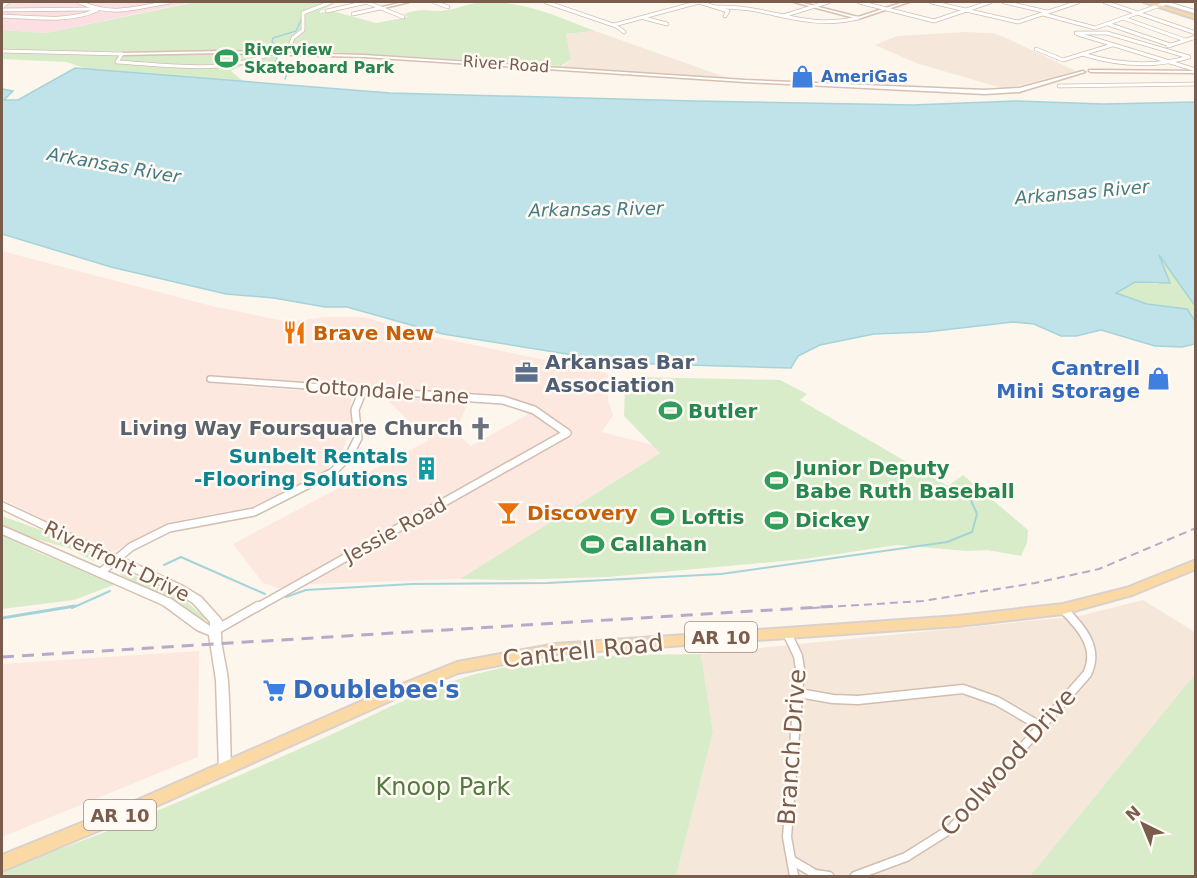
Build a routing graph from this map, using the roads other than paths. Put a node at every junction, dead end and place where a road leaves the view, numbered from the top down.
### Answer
1 (2, 2) edge
2 (8, 2) edge
3 (79, 2) edge
4 (169, 2) edge
5 (331, 2) edge
6 (366, 2) edge
7 (407, 2) edge
8 (434, 2) edge
9 (546, 2) edge
10 (699, 2) edge
11 (796, 2) edge
12 (828, 2) edge
13 (859, 2) edge
14 (907, 2) edge
15 (931, 2) edge
16 (990, 2) edge
17 (1004, 2) edge
18 (1078, 2) edge
19 (1105, 2) edge
20 (1146, 2) edge
21 (736, 3) edge
22 (1157, 4) edge
23 (813, 6) junction
24 (448, 7) dead end
25 (716, 7) junction
26 (381, 8) junction
27 (2, 9) edge
28 (886, 9) junction
29 (95, 10) junction
30 (965, 10) junction
31 (327, 11) dead end
32 (1048, 12) junction
33 (1138, 13) junction
34 (353, 14) dead end
35 (1043, 14) junction
36 (1196, 15) edge
37 (2, 16) edge
38 (725, 16) dead end
39 (783, 16) junction
40 (643, 17) junction
41 (403, 18) dead end
42 (858, 18) junction
43 (1123, 18) junction
44 (667, 24) dead end
45 (1107, 24) junction
46 (614, 25) junction
47 (624, 32) dead end
48 (1196, 34) edge
49 (1185, 40) junction
50 (1114, 45) junction
51 (1170, 45) junction
52 (1164, 47) dead end
53 (1036, 50) dead end
54 (2, 51) edge
55 (272, 53) junction
56 (287, 53) junction
57 (122, 54) junction
58 (1082, 54) junction
59 (1173, 63) junction
60 (1196, 71) edge
61 (1196, 84) edge
62 (1059, 86) dead end
63 (210, 379) dead end
64 (363, 390) junction
65 (558, 426) joint
66 (2, 505) edge
67 (2, 530) edge
68 (115, 561) junction
69 (1196, 564) edge
70 (100, 573) junction
71 (1063, 609) junction
72 (213, 632) junction
73 (787, 633) junction
74 (799, 693) junction
75 (1040, 726) junction
76 (225, 769) junction
77 (793, 861) junction
78 (2, 862) edge
79 (794, 876) edge
80 (829, 876) edge
81 (855, 876) edge

1 - 2 street
2 - 27 street
3 - 29 street
4 - 29 street
5 - 56 street
6 - 26 street
6 - 31 street
7 - 26 street
8 - 24 street
9 - 46 street
10 - 25 street
10 - 40 street
11 - 23 street
12 - 23 street
13 - 28 street
14 - 28 street
15 - 30 street
16 - 30 street
17 - 32 street
18 - 32 street
19 - 33 street
20 - 22 main road
21 - 25 street
21 - 39 street
22 - 33 street
22 - 36 main road
23 - 39 street
23 - 42 street
25 - 38 street
26 - 34 street
26 - 41 street
27 - 29 street
28 - 30 street
28 - 42 street
29 - 37 street
30 - 35 street
32 - 35 street
33 - 43 street
33 - 48 street
35 - 45 street
39 - 42 street
40 - 44 street
40 - 46 street
43 - 45 street
43 - 49 street
45 - 51 street
46 - 47 street
48 - 49 street
49 - 51 street
50 - 58 street
50 - 59 street
50 - 59 street
51 - 52 street
53 - 58 street
54 - 57 street, River Road
55 - 56 street, River Road
55 - 57 street, River Road
55 - 57 street
56 - 60 street, River Road
58 - 59 street
59 - 60 street
61 - 62 street
63 - 64 street, Cottondale Lane
64 - 65 street, Cottondale Lane
64 - 68 street
65 - 72 street, Jessie Road
66 - 68 street, Riverfront Drive
67 - 70 street, Riverfront Drive
68 - 70 street
68 - 72 street, Riverfront Drive
69 - 71 main road, Cantrell Road / AR 10
70 - 72 street, Riverfront Drive
71 - 73 main road, Cantrell Road / AR 10
71 - 75 street, Coolwood Drive
72 - 76 street, Riverfront Drive
73 - 74 street, Branch Drive
73 - 76 main road, Cantrell Road / AR 10
74 - 75 street
74 - 77 street, Branch Drive
75 - 81 street, Coolwood Drive
76 - 78 main road, Cantrell Road / AR 10
77 - 79 street, Branch Drive
77 - 80 street

